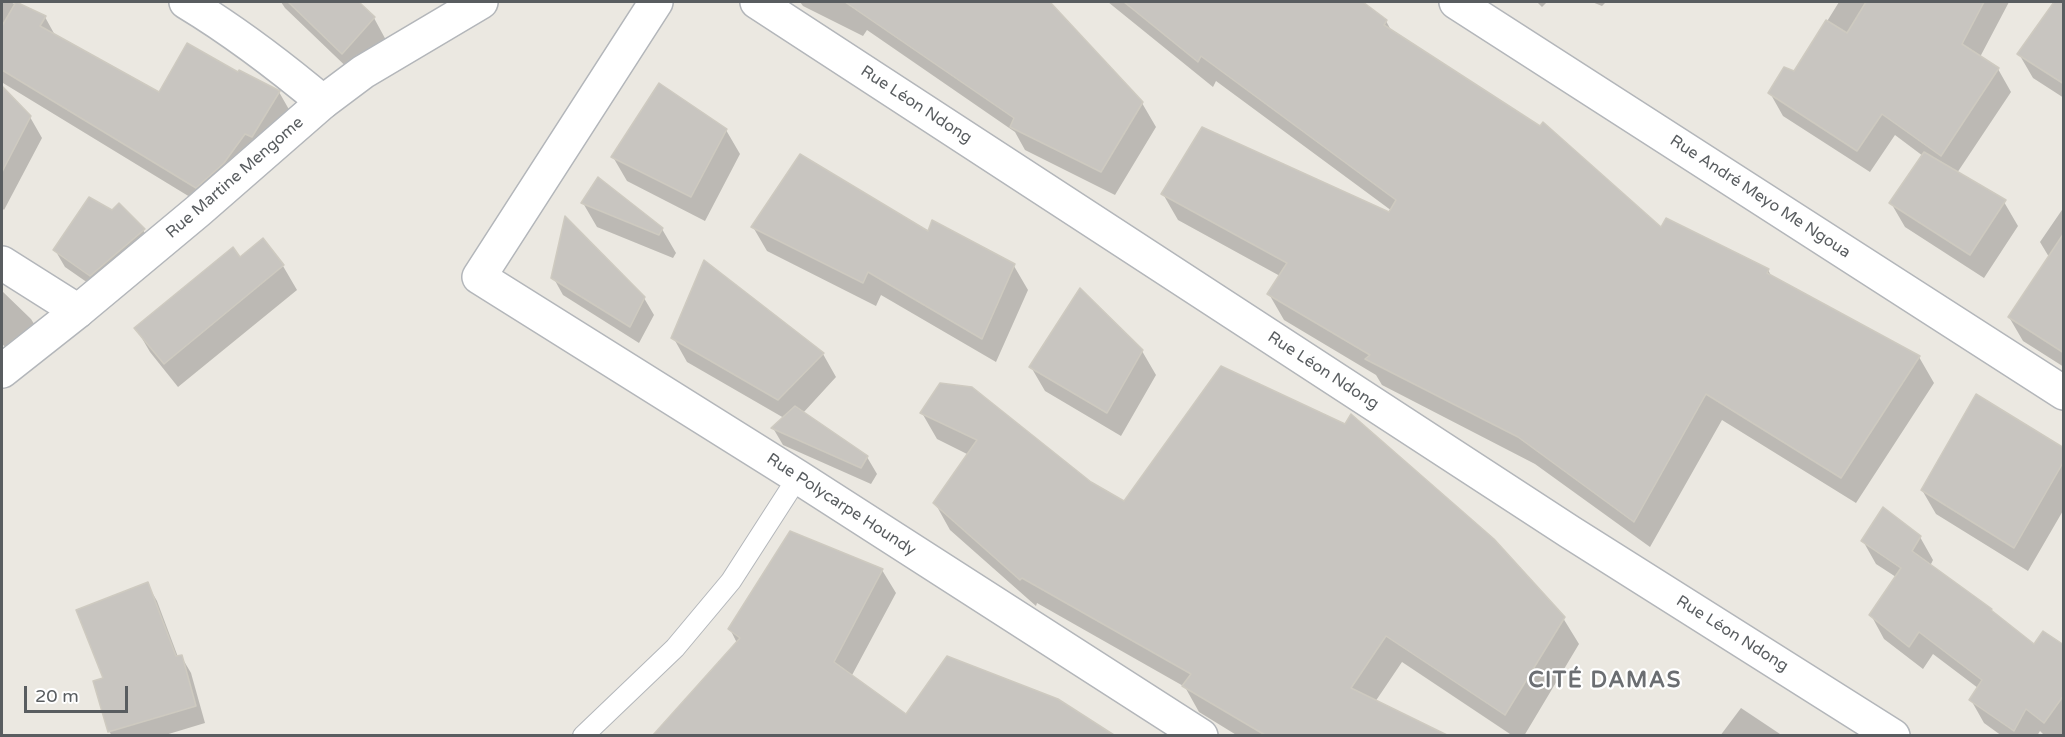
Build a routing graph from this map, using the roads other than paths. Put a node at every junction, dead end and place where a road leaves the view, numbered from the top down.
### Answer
1 (186, 2) edge
2 (481, 2) edge
3 (656, 2) edge
4 (757, 2) edge
5 (1456, 2) edge
6 (323, 102) junction
7 (2, 263) edge
8 (78, 311) junction
9 (2, 371) edge
10 (2064, 393) edge
11 (798, 477) junction
12 (583, 735) edge
13 (1201, 735) edge
14 (1893, 735) edge

1 - 6 street
2 - 6 street, Rue Martine Mengome
3 - 11 street, Rue Polycarpe Houndy
4 - 14 street, Rue Léon Ndong
5 - 10 street, Rue André Meyo Me Ngoua
6 - 8 street, Rue Martine Mengome
7 - 8 street
8 - 9 street, Rue Martine Mengome
11 - 12 lane
11 - 13 street, Rue Polycarpe Houndy

